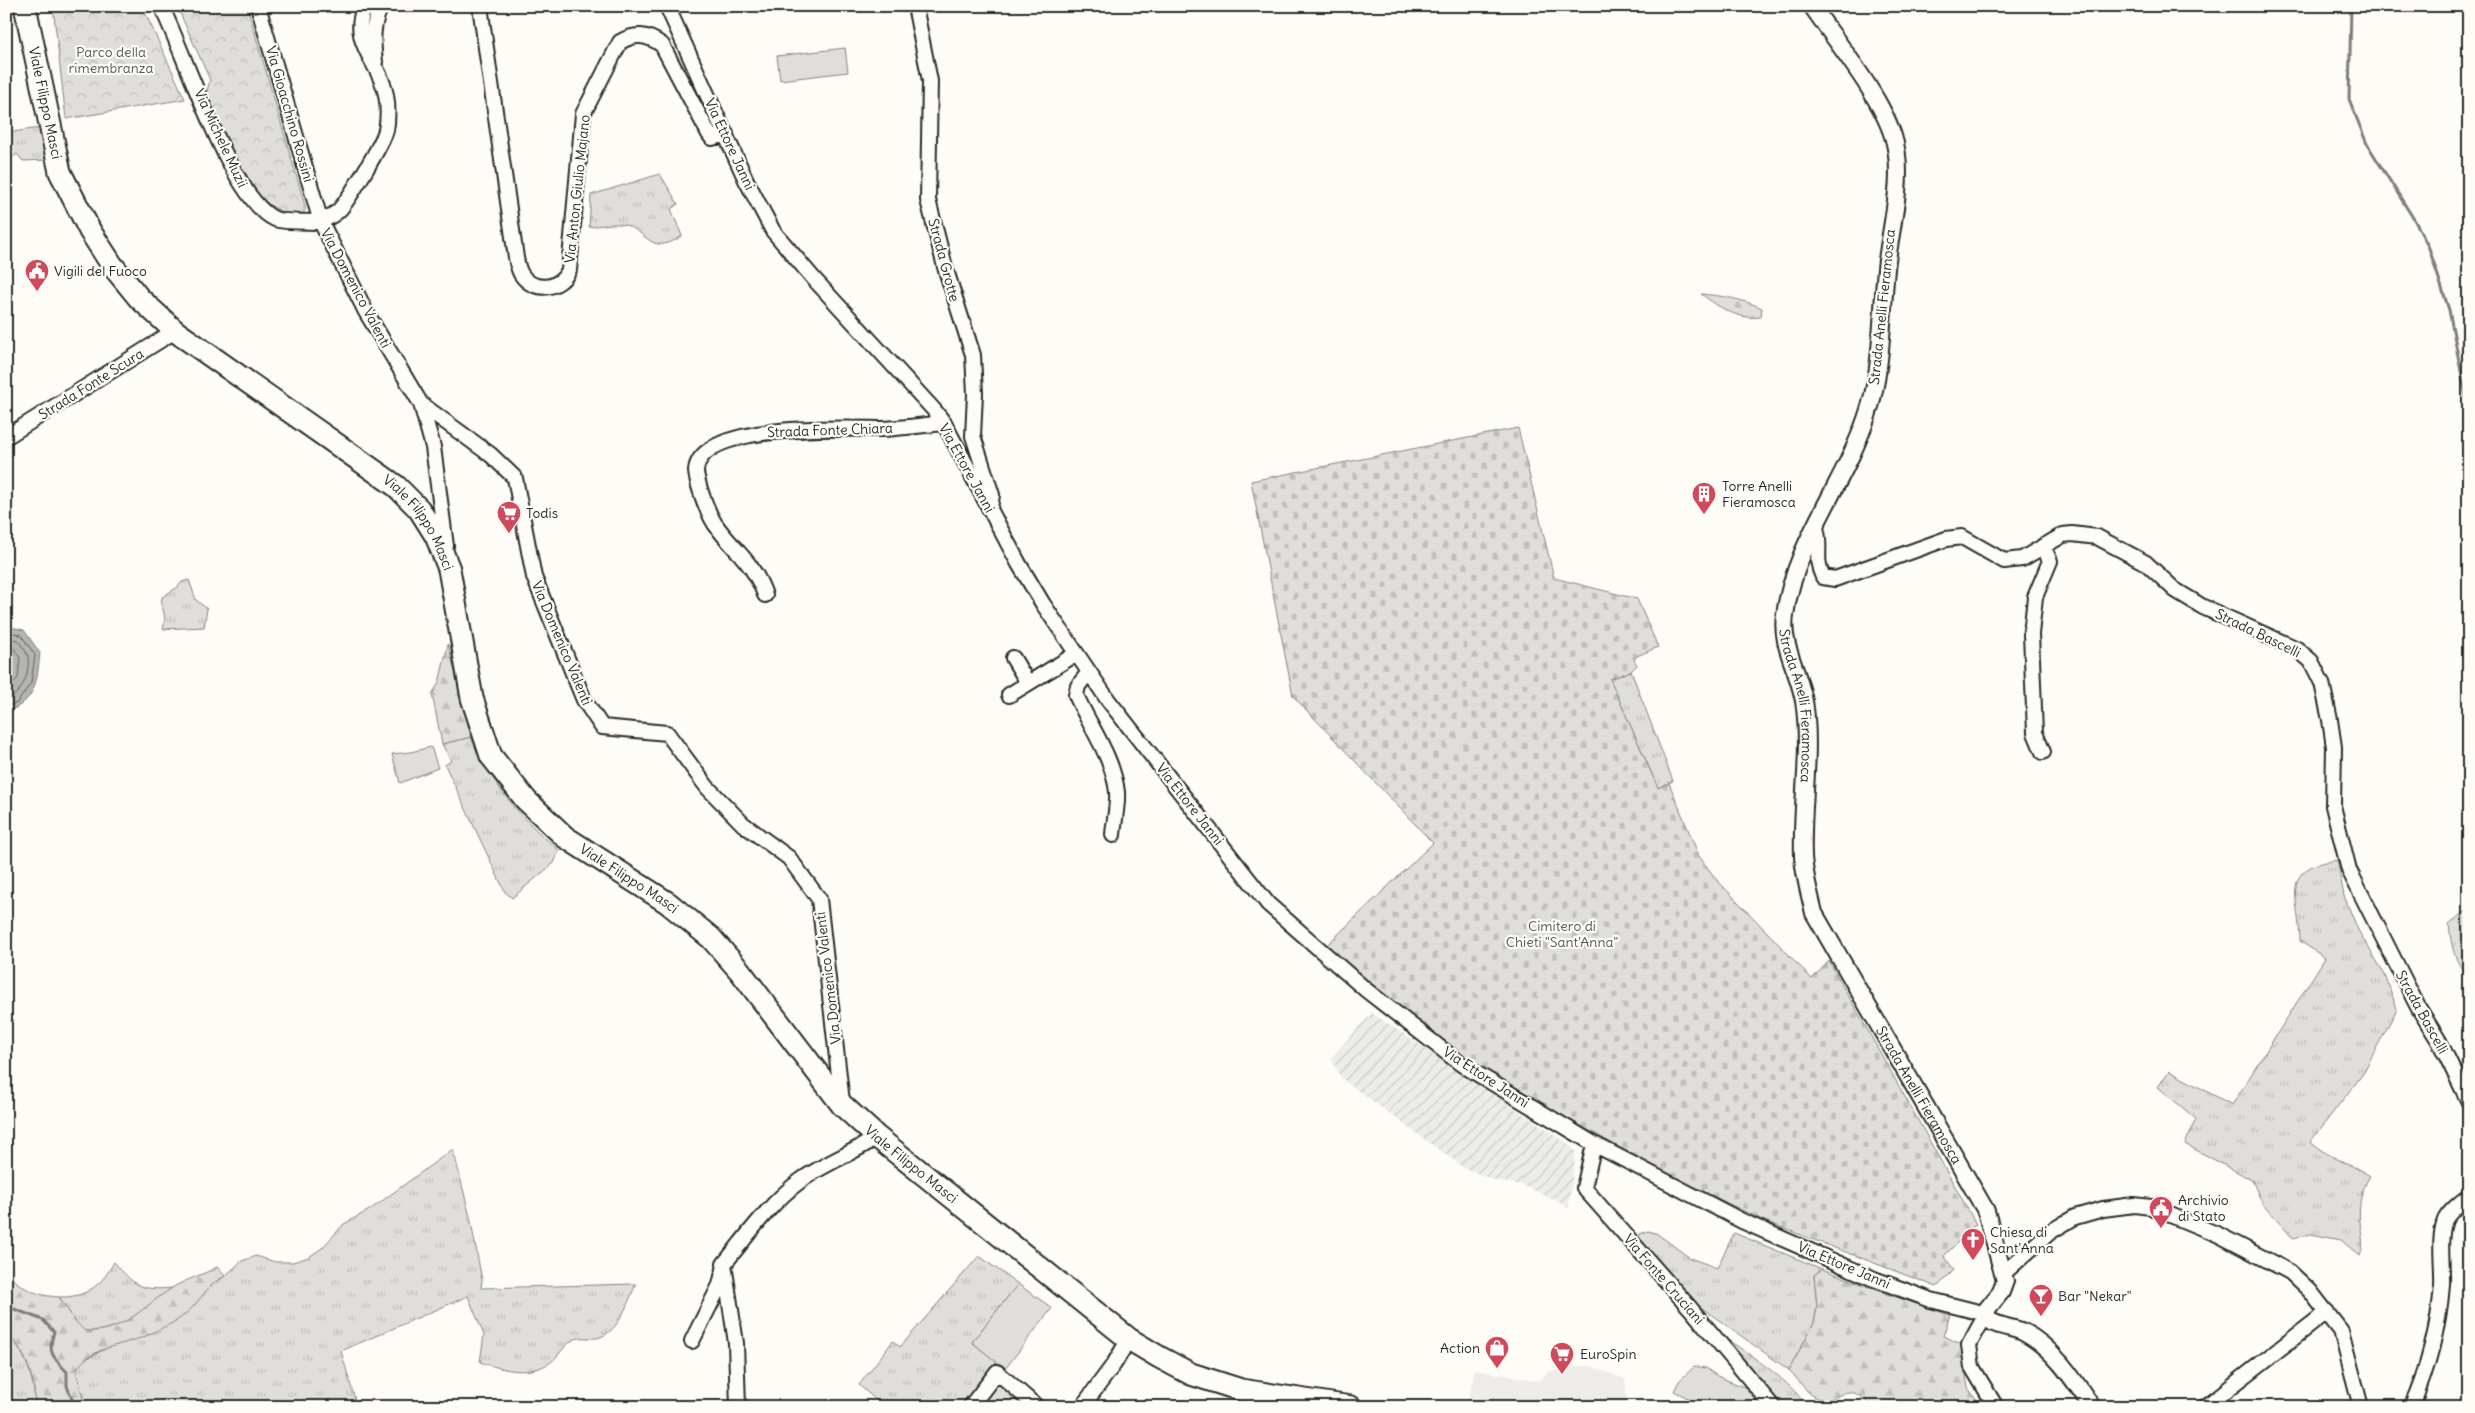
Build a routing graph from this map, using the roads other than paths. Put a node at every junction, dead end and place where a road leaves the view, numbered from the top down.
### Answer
1 (25, 6) edge
2 (39, 6) edge
3 (161, 6) edge
4 (258, 6) edge
5 (365, 6) edge
6 (382, 6) edge
7 (480, 6) edge
8 (667, 6) edge
9 (915, 6) edge
10 (1812, 6) edge
11 (375, 68) junction
12 (726, 134) junction
13 (73, 196) junction
14 (321, 222) junction
15 (175, 331) junction
16 (421, 404) junction
17 (944, 423) junction
18 (6, 437) edge
19 (990, 509) junction
20 (1815, 525) junction
21 (2043, 546) junction
22 (449, 569) junction
23 (765, 595) dead end
24 (1076, 654) junction
25 (1013, 658) dead end
26 (1089, 672) junction
27 (1028, 683) junction
28 (1009, 695) dead end
29 (2043, 752) dead end
30 (1113, 835) dead end
31 (2469, 1102) edge
32 (842, 1105) junction
33 (877, 1137) junction
34 (1594, 1144) junction
35 (2469, 1196) edge
36 (724, 1264) junction
37 (2005, 1277) junction
38 (2327, 1312) junction
39 (1986, 1314) junction
40 (1129, 1338) junction
41 (692, 1341) dead end
42 (738, 1407) edge
43 (970, 1407) edge
44 (1037, 1407) edge
45 (1082, 1407) edge
46 (1351, 1407) edge
47 (1773, 1407) edge
48 (1996, 1407) edge
49 (2092, 1407) edge
50 (2205, 1407) edge
51 (2361, 1407) edge
52 (2412, 1407) edge

1 - 13 main road, Viale Filippo Masci
2 - 13 main road, Viale Filippo Masci
3 - 14 street, Via Michele Muzii
4 - 14 street, Via Gioacchino Rossini
5 - 11 street
6 - 11 street
7 - 12 street, Via Anton Giulio Majano
8 - 12 street, Via Ettore Janni
9 - 19 street, Strada Grotte
10 - 20 street, Strada Anelli Fieramosca
11 - 14 street
12 - 17 street, Via Ettore Janni
13 - 15 main road, Viale Filippo Masci
14 - 16 street, Via Domenico Valenti
15 - 18 street, Strada Fonte Scura
15 - 22 main road, Viale Filippo Masci
16 - 22 street, Via Domenico Valenti
16 - 32 street, Via Domenico Valenti
17 - 19 street, Via Ettore Janni
17 - 23 street, Strada Fonte Chiara
19 - 24 street, Via Ettore Janni
20 - 21 street, Strada Bascelli
20 - 37 street, Strada Anelli Fieramosca
21 - 29 street
21 - 31 street, Strada Bascelli
22 - 32 main road, Viale Filippo Masci
24 - 26 street, Via Ettore Janni
24 - 27 street
25 - 27 street
26 - 30 street
26 - 34 street, Via Ettore Janni
27 - 28 street
32 - 33 main road, Viale Filippo Masci
33 - 36 street
33 - 40 main road, Viale Filippo Masci
34 - 39 street, Via Ettore Janni
34 - 47 street, Via Fonte Cruciani
35 - 52 street
36 - 41 street
36 - 42 street
37 - 38 street
37 - 39 street
38 - 50 street
38 - 51 street
39 - 48 street
39 - 49 street
40 - 45 street
40 - 46 main road, Viale Filippo Masci
43 - 44 street

